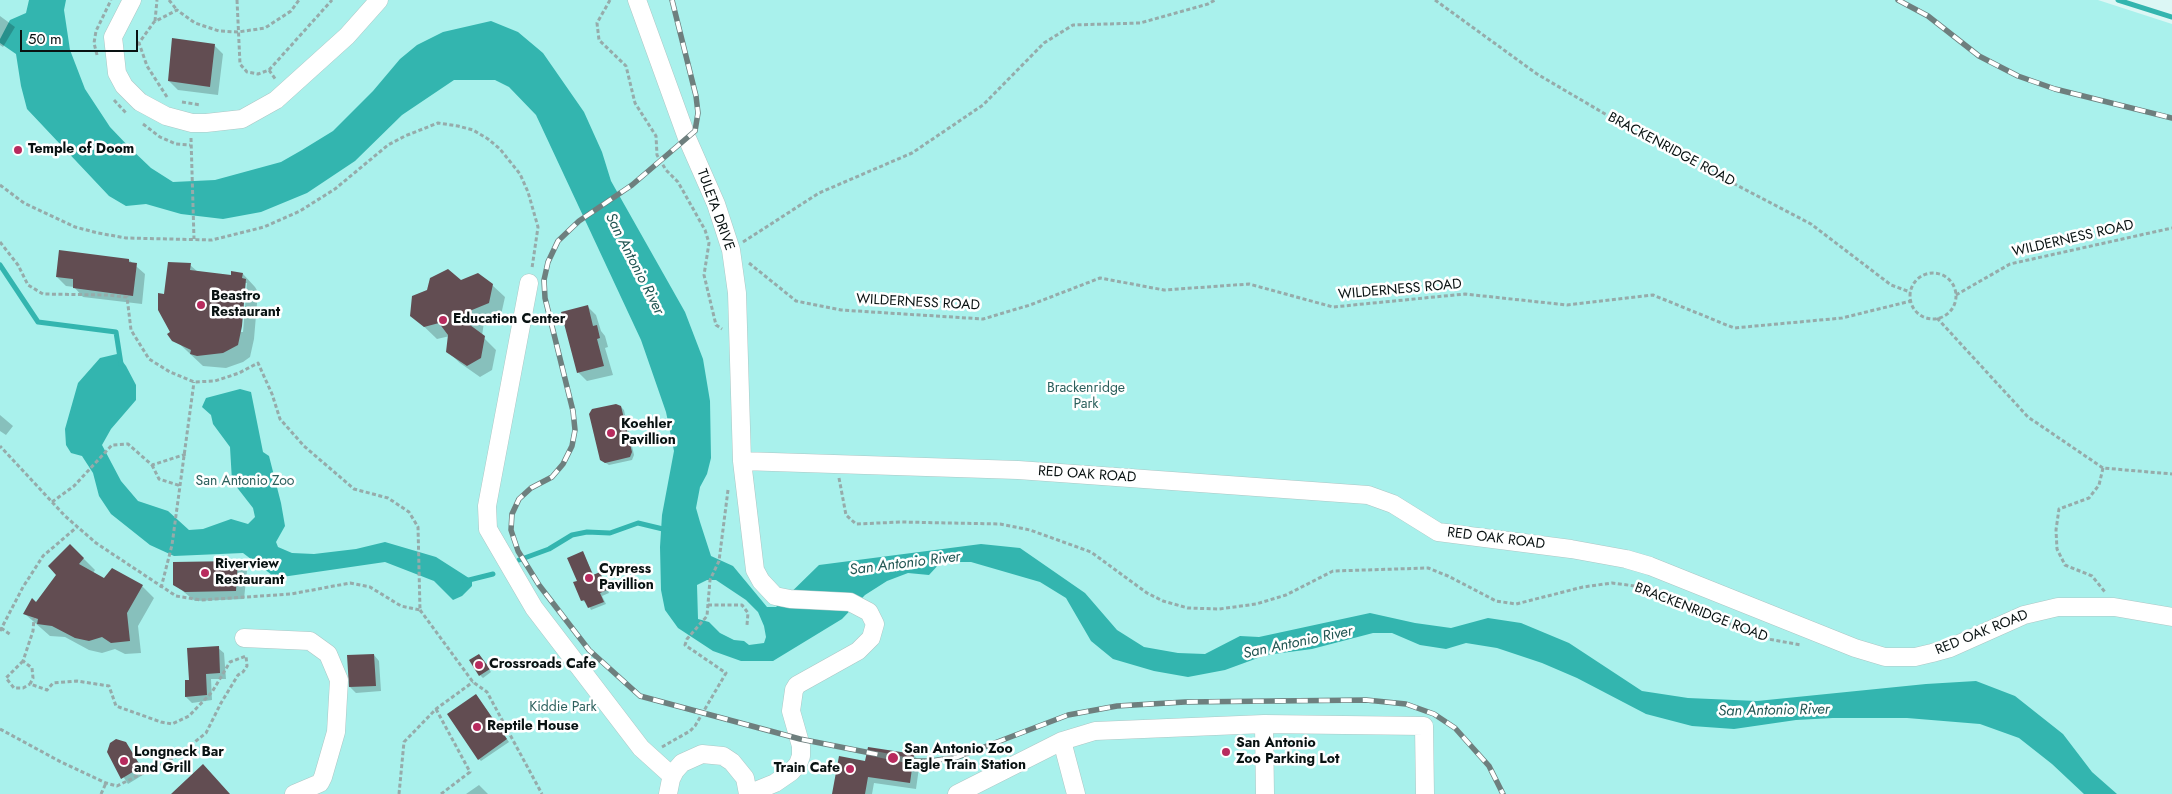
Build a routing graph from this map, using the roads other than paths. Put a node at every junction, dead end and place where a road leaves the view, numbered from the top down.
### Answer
1 (132, 0) edge
2 (378, 0) edge
3 (637, 0) edge
4 (529, 283) road end
5 (742, 461) junction
6 (2172, 617) edge
7 (244, 638) dead end
8 (1264, 724) junction
9 (1062, 741) junction
10 (672, 776) junction
11 (323, 788) edge
12 (294, 794) edge
13 (668, 794) edge
14 (748, 794) edge
15 (957, 794) edge
16 (1076, 794) edge
17 (1265, 794) edge
18 (1425, 794) edge

1 - 2 street
3 - 5 street, TULETA DRIVE
4 - 10 street
5 - 6 street, RED OAK ROAD
5 - 14 street, TULETA DRIVE
7 - 11 street
8 - 9 street
8 - 17 street
8 - 18 street
9 - 15 street
9 - 16 street
10 - 13 street
10 - 14 street
11 - 12 street

